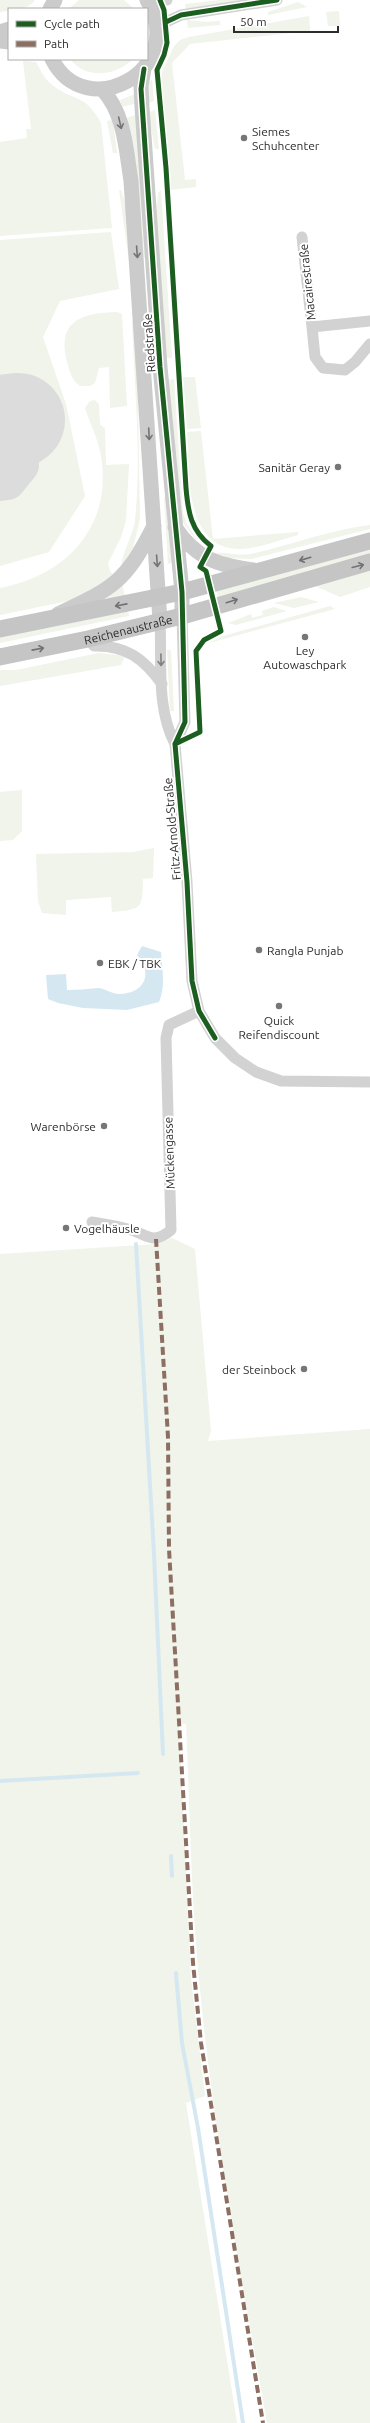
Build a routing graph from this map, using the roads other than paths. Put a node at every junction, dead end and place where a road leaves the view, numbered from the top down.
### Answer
1 (147, 0) edge
2 (154, 0) edge
3 (167, 0) edge
4 (277, 0) edge
5 (158, 31) junction
6 (52, 60) edge
7 (144, 69) junction
8 (102, 89) junction
9 (302, 237) dead end
10 (370, 321) edge
11 (312, 327) junction
12 (370, 344) edge
13 (154, 526) junction
14 (175, 526) junction
15 (370, 541) edge
16 (370, 562) edge
17 (262, 571) junction
18 (182, 592) junction
19 (160, 596) junction
20 (182, 616) junction
21 (46, 619) junction
22 (160, 621) junction
23 (0, 629) edge
24 (88, 639) junction
25 (0, 657) edge
26 (162, 684) junction
27 (175, 744) junction
28 (199, 1011) junction
29 (370, 1082) edge
30 (92, 1222) dead end

1 - 5 street
2 - 3 street
4 - 5 street
5 - 7 street
6 - 8 street
7 - 8 street
7 - 14 street, Riedstraße
8 -> 13 street, Riedstraße
9 - 11 street, Macairestraße
10 - 11 street, Macairestraße
11 - 12 street, Macairestraße
13 -> 19 street, Riedstraße
13 - 21 street
14 - 17 street
14 - 18 street, Riedstraße
15 -> 17 main road, Reichenaustraße
20 -> 16 main road, Reichenaustraße
17 - 18 main road, Reichenaustraße
18 - 19 main road, Reichenaustraße
18 - 20 street, Riedstraße
19 -> 21 main road, Reichenaustraße
19 - 22 street, Riedstraße
20 - 22 main road, Reichenaustraße
20 - 27 street, Fritz-Arnold-Straße
21 - 23 main road, Reichenaustraße
22 - 24 main road, Reichenaustraße
22 -> 26 street, Fritz-Arnold-Straße
25 -> 24 main road, Reichenaustraße
24 - 26 street
26 - 27 street, Fritz-Arnold-Straße
27 - 28 street, Fritz-Arnold-Straße
28 - 29 street, Fritz-Arnold-Straße
28 - 30 street, Mückengasse

